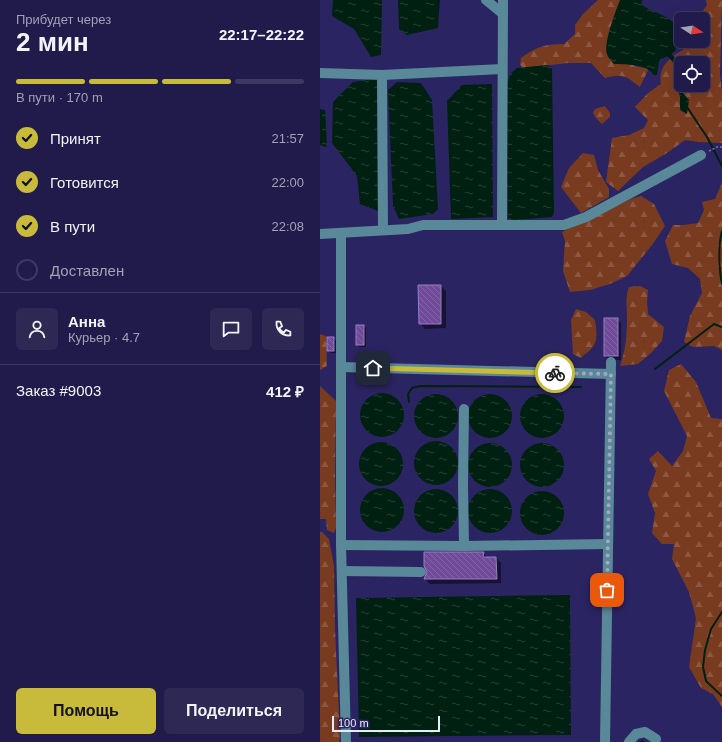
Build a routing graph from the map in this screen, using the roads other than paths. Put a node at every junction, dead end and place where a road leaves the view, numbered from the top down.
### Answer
1 (486, 0) edge
2 (503, 0) edge
3 (503, 14) junction
4 (502, 69) junction
5 (320, 73) edge
6 (382, 75) junction
7 (701, 155) dead end
8 (502, 224) junction
9 (383, 230) junction
10 (320, 234) edge
11 (341, 234) junction
12 (611, 362) dead end
13 (341, 367) junction
14 (611, 374) junction
15 (464, 409) dead end
16 (608, 544) junction
17 (341, 545) junction
18 (464, 546) junction
19 (342, 571) junction
20 (421, 572) dead end
21 (656, 740) dead end
22 (346, 742) edge
23 (605, 742) edge
24 (629, 742) edge

1 - 3 lane
2 - 3 lane
3 - 4 lane
4 - 6 lane
4 - 8 lane
5 - 6 lane
6 - 9 lane
7 - 8 lane
8 - 9 lane
9 - 11 lane
10 - 11 lane
11 - 13 lane
12 - 14 lane
13 - 14 lane
13 - 17 lane
14 - 16 lane
15 - 18 lane
16 - 18 lane
16 - 23 lane
17 - 18 lane
17 - 19 lane
19 - 20 lane
19 - 22 lane
21 - 24 lane

